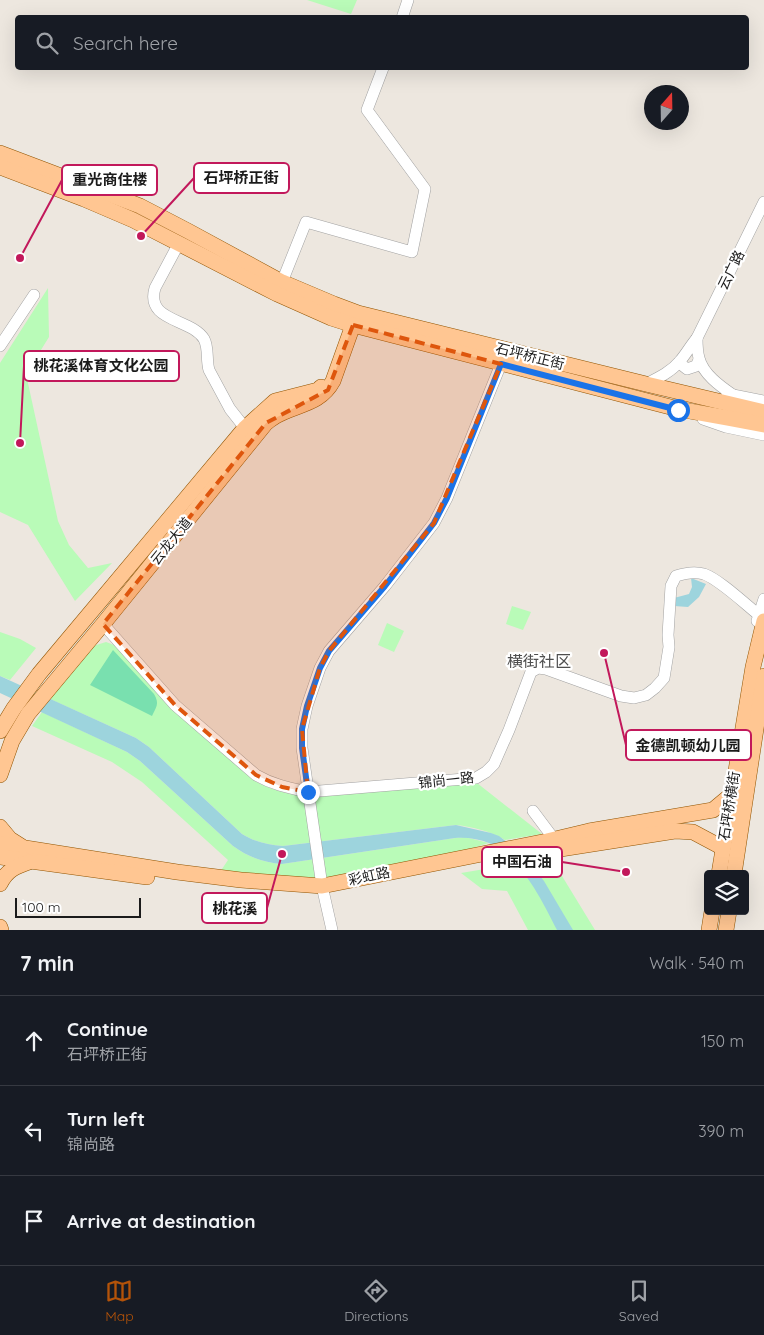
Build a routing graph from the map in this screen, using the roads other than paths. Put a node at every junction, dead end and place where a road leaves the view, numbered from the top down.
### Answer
1 (408, 0) edge
2 (403, 15) edge
3 (382, 70) edge
4 (0, 153) edge
5 (0, 167) edge
6 (764, 202) edge
7 (179, 243) junction
8 (282, 282) junction
9 (34, 295) dead end
10 (350, 324) junction
11 (697, 338) junction
12 (0, 346) edge
13 (699, 360) junction
14 (680, 361) junction
15 (501, 364) junction
16 (646, 384) junction
17 (764, 401) edge
18 (730, 406) junction
19 (678, 410) junction
20 (764, 412) edge
21 (764, 425) edge
22 (245, 428) junction
23 (764, 436) edge
24 (764, 599) edge
25 (761, 618) edge
26 (103, 624) junction
27 (758, 672) edge
28 (0, 731) edge
29 (0, 775) edge
30 (308, 792) junction
31 (731, 795) junction
32 (532, 811) dead end
33 (694, 813) junction
34 (0, 827) edge
35 (693, 832) junction
36 (591, 837) junction
37 (552, 843) junction
38 (0, 844) edge
39 (723, 848) junction
40 (27, 855) junction
41 (0, 857) edge
42 (719, 870) edge
43 (734, 870) edge
44 (0, 884) edge
45 (323, 890) junction
46 (712, 915) edge
47 (728, 915) edge
48 (332, 930) edge
49 (710, 930) edge
50 (726, 930) edge

1 - 2 street
3 - 8 street
4 - 8 main road, 石坪桥正街
5 - 7 main road, 石坪桥正街
6 - 11 street, 云广路
7 - 10 main road, 石坪桥正街
7 - 22 street
8 - 16 main road, 石坪桥正街
9 - 12 street
10 - 15 main road, 石坪桥正街
10 - 22 main road, 云龙大道
10 - 26 main road, 云龙大道
11 - 13 street
11 - 14 street, 云广路
13 - 14 street
13 - 18 street
14 - 16 street, 云广路
15 - 19 main road, 石坪桥正街
15 - 30 street
16 - 18 main road, 石坪桥正街
17 - 18 street
18 - 19 main road, 石坪桥正街
18 - 20 main road, 石坪桥正街
18 - 21 main road, 石坪桥正街
19 - 23 street
22 - 28 main road, 云龙大道
24 - 25 street
25 - 27 main road, 石坪桥横街
25 - 30 street, 锦尚一路
26 - 29 main road, 云龙大道
26 - 30 street, 锦尚一路
27 - 31 main road, 石坪桥横街
27 - 43 main road, 石坪桥横街
30 - 45 street
31 - 33 main road, 彩虹路
31 - 39 main road, 石坪桥横街
32 - 37 street
33 - 35 main road
33 - 36 main road, 彩虹路
34 - 40 main road
35 - 36 main road, 彩虹路
35 - 39 main road, 彩虹路
36 - 37 main road, 彩虹路
37 - 45 main road, 彩虹路
38 - 40 main road, 彩虹路
39 - 42 main road, 石坪桥横街
40 - 41 main road, 彩虹路
40 - 44 main road
40 - 45 main road, 彩虹路
45 - 48 street
46 - 49 main road
47 - 50 main road

